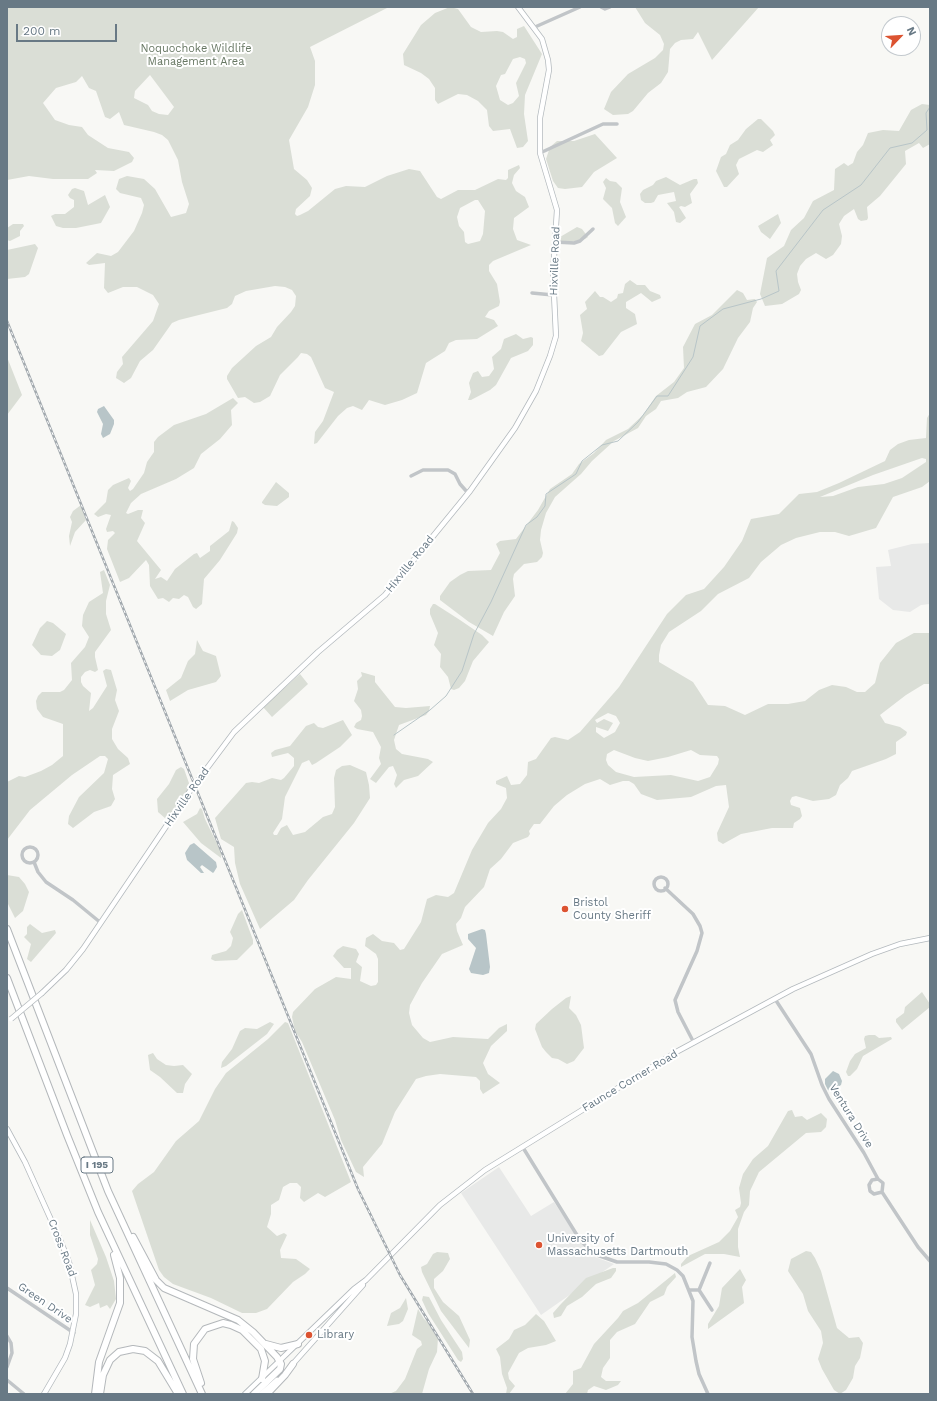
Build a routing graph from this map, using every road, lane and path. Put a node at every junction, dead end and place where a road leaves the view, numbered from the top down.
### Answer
1 (518, 7) edge
2 (580, 7) edge
3 (601, 7) edge
4 (610, 7) edge
5 (535, 27) junction
6 (618, 124) dead end
7 (540, 153) junction
8 (593, 229) dead end
9 (555, 242) junction
10 (532, 293) dead end
11 (553, 295) junction
12 (411, 476) dead end
13 (468, 493) junction
14 (34, 862) junction
15 (665, 888) dead end
16 (101, 923) junction
17 (7, 929) edge
18 (930, 938) edge
19 (7, 978) edge
20 (775, 999) junction
21 (9, 1021) edge
22 (694, 1043) junction
23 (7, 1128) edge
24 (522, 1146) junction
25 (878, 1179) junction
26 (882, 1192) junction
27 (115, 1207) junction
28 (110, 1238) junction
29 (930, 1261) edge
30 (710, 1263) dead end
31 (366, 1280) junction
32 (7, 1288) edge
33 (690, 1290) junction
34 (699, 1290) junction
35 (712, 1310) dead end
36 (330, 1313) junction
37 (335, 1317) junction
38 (74, 1333) junction
39 (7, 1336) edge
40 (264, 1344) junction
41 (298, 1344) junction
42 (280, 1362) junction
43 (293, 1364) junction
44 (7, 1367) edge
45 (262, 1379) junction
46 (7, 1380) edge
47 (24, 1394) edge
48 (44, 1394) edge
49 (95, 1394) edge
50 (100, 1394) edge
51 (178, 1394) edge
52 (183, 1394) edge
53 (203, 1394) edge
54 (245, 1394) edge
55 (254, 1394) edge
56 (261, 1394) edge
57 (267, 1394) edge
58 (708, 1394) edge

1 - 5 street, Hixville Road
2 - 5 street
3 - 4 street
5 - 7 street, Hixville Road
6 - 7 street
7 - 9 street, Hixville Road
8 - 9 street
9 - 11 street, Hixville Road
10 - 11 street
11 - 13 street, Hixville Road
12 - 13 street
13 - 16 street, Hixville Road
14 - 14 street
14 - 16 street
15 - 22 street
16 - 21 street, Hixville Road, bridge
17 - 27 highway, I 195
18 - 20 street, Faunce Corner Road
19 - 28 highway, I 195
20 - 22 street, Faunce Corner Road
20 - 25 street, Ventura Drive
22 - 24 street, Faunce Corner Road
23 - 38 street, Cross Road
24 - 31 street, Faunce Corner Road
24 - 33 street
25 - 26 street, Ventura Drive
25 - 26 street, Ventura Drive
26 - 29 street, Ventura Drive
27 - 40 highway
27 - 53 highway, I 195
28 - 49 highway
28 - 52 highway, I 195
30 - 34 street
31 - 36 street, Faunce Corner Road
31 - 37 street, Faunce Corner Road
32 - 38 street, Green Drive
33 - 34 street
33 - 58 street
34 - 35 street
36 - 37 street
36 - 41 street, Faunce Corner Road
37 - 43 street, Faunce Corner Road
38 - 48 street, Cross Road
39 - 44 street
40 - 41 highway
40 - 42 highway
41 - 42 street, Faunce Corner Road
42 - 45 street, Faunce Corner Road
42 - 55 highway
43 - 56 street, Faunce Corner Road
43 - 57 highway
45 - 53 highway
45 - 54 street, Faunce Corner Road
46 - 47 street
50 - 51 highway

